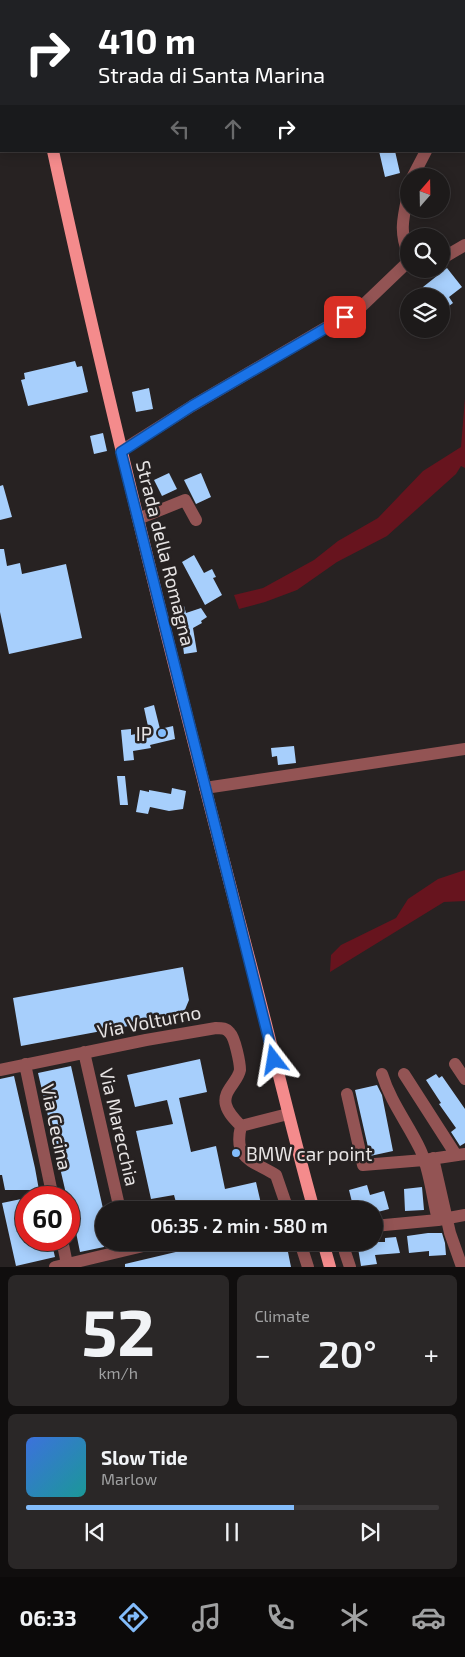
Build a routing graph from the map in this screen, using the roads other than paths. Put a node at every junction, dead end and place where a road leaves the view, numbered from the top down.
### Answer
1 (53, 152) edge
2 (426, 152) edge
3 (418, 168) edge
4 (465, 245) edge
5 (450, 255) edge
6 (400, 270) edge
7 (121, 452) junction
8 (138, 519) junction
9 (196, 520) dead end
10 (465, 749) edge
11 (205, 788) junction
12 (84, 1052) junction
13 (25, 1064) junction
14 (455, 1064) dead end
15 (0, 1070) edge
16 (382, 1074) dead end
17 (404, 1074) dead end
18 (465, 1079) edge
19 (347, 1094) dead end
20 (288, 1114) junction
21 (242, 1126) junction
22 (460, 1155) edge
23 (429, 1159) junction
24 (50, 1186) edge
25 (118, 1201) edge
26 (285, 1201) edge
27 (312, 1201) edge
28 (465, 1214) edge
29 (442, 1219) junction
30 (383, 1225) edge
31 (62, 1251) edge
32 (117, 1251) edge
33 (303, 1251) edge
34 (326, 1251) edge
35 (345, 1251) edge
36 (91, 1263) edge
37 (330, 1264) edge
38 (61, 1266) edge
39 (308, 1267) edge
40 (350, 1267) edge
41 (462, 1267) edge

1 - 7 main road, Strada della Romagna
2 - 3 street
4 - 5 street
6 - 7 street
7 - 8 main road, Strada della Romagna
8 - 9 street
8 - 11 main road, Strada della Romagna
10 - 11 street
11 - 20 main road, Strada della Romagna
12 - 13 street, Via Volturno
12 - 21 street, Via Volturno
12 - 25 street, Via Marecchia
13 - 15 street, Via Volturno
13 - 24 street, Via Cecina
14 - 18 street
16 - 23 street
17 - 22 street
19 - 23 street
20 - 21 street
20 - 27 main road, Strada della Romagna
21 - 26 street
22 - 23 street
23 - 29 street
28 - 29 street
29 - 30 street
29 - 41 street
31 - 38 street
32 - 36 street
33 - 39 street
34 - 37 main road
35 - 40 street
36 - 38 street

